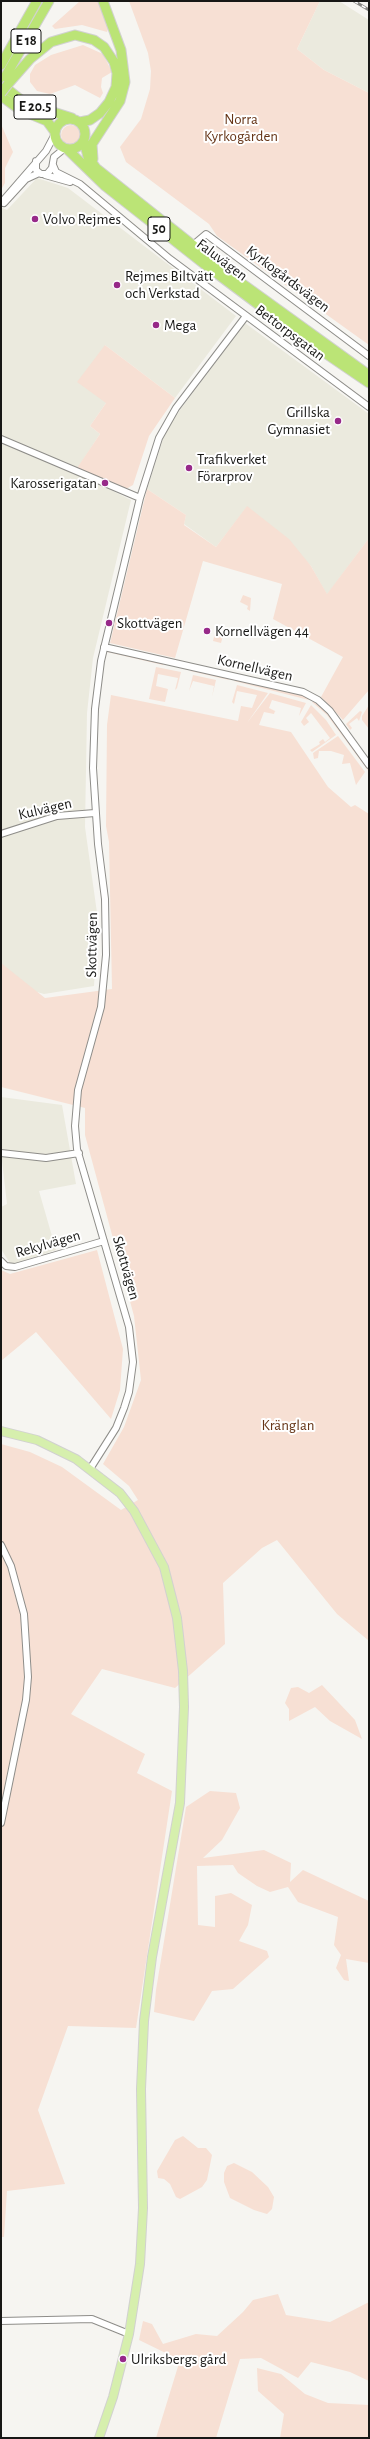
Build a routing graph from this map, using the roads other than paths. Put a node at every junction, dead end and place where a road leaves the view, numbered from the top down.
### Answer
1 (37, 1) edge
2 (49, 1) edge
3 (103, 1) edge
4 (2, 64) edge
5 (3, 83) edge
6 (1, 93) edge
7 (1, 96) edge
8 (111, 114) junction
9 (78, 121) junction
10 (55, 133) junction
11 (85, 140) junction
12 (66, 149) junction
13 (36, 161) junction
14 (53, 165) junction
15 (42, 174) junction
16 (84, 189) junction
17 (123, 190) junction
18 (1, 204) edge
19 (193, 245) junction
20 (262, 303) junction
21 (246, 316) junction
22 (369, 356) edge
23 (369, 376) edge
24 (369, 383) edge
25 (369, 407) edge
26 (1, 439) edge
27 (140, 498) junction
28 (104, 647) junction
29 (369, 765) edge
30 (95, 813) junction
31 (1, 834) edge
32 (1, 1153) edge
33 (79, 1153) junction
34 (104, 1241) junction
35 (1, 1260) edge
36 (1, 1431) edge
37 (11, 1435) junction
38 (1, 1436) edge
39 (90, 1469) junction
40 (1, 1545) edge
41 (1, 1823) edge
42 (1, 2321) edge
43 (129, 2334) junction
44 (99, 2438) edge

1 - 4 highway, E 18
2 - 5 highway, E 18
3 - 8 highway, 50
5 - 6 highway, E 18, bridge
5 - 9 highway, E 20.5
5 - 9 highway, E 18
7 - 10 highway, E 20.5
8 - 11 highway, 50
8 - 17 highway, 50
9 - 10 highway, E 18
9 - 11 highway
10 - 12 highway, E 20.5
10 - 13 street
11 - 12 highway, 50
11 - 17 highway, Faluvägen
12 - 14 street
12 - 20 highway, Faluvägen / 50
13 - 15 street
13 - 18 street
14 - 15 street
14 - 16 street, Bettorpsgatan
15 - 16 street, Bettorpsgatan
15 - 18 street
16 - 21 street, Bettorpsgatan
17 - 19 highway, Faluvägen / 50
19 - 20 highway, Faluvägen / 50
19 - 22 street, Kyrkogårdsvägen
20 - 23 highway, Faluvägen / 50
20 - 24 highway, Faluvägen / 50
21 - 25 street, Bettorpsgatan
21 - 27 street, Skottvägen
26 - 27 street
27 - 28 street, Skottvägen
28 - 29 street, Kornellvägen
28 - 30 street, Skottvägen
30 - 31 street, Kulvägen
30 - 33 street, Skottvägen
32 - 33 street
33 - 34 street, Skottvägen
34 - 35 street, Rekylvägen
34 - 39 street, Skottvägen
36 - 37 main road
37 - 38 main road
37 - 39 main road
39 - 43 main road
40 - 41 street
42 - 43 street
43 - 44 main road

